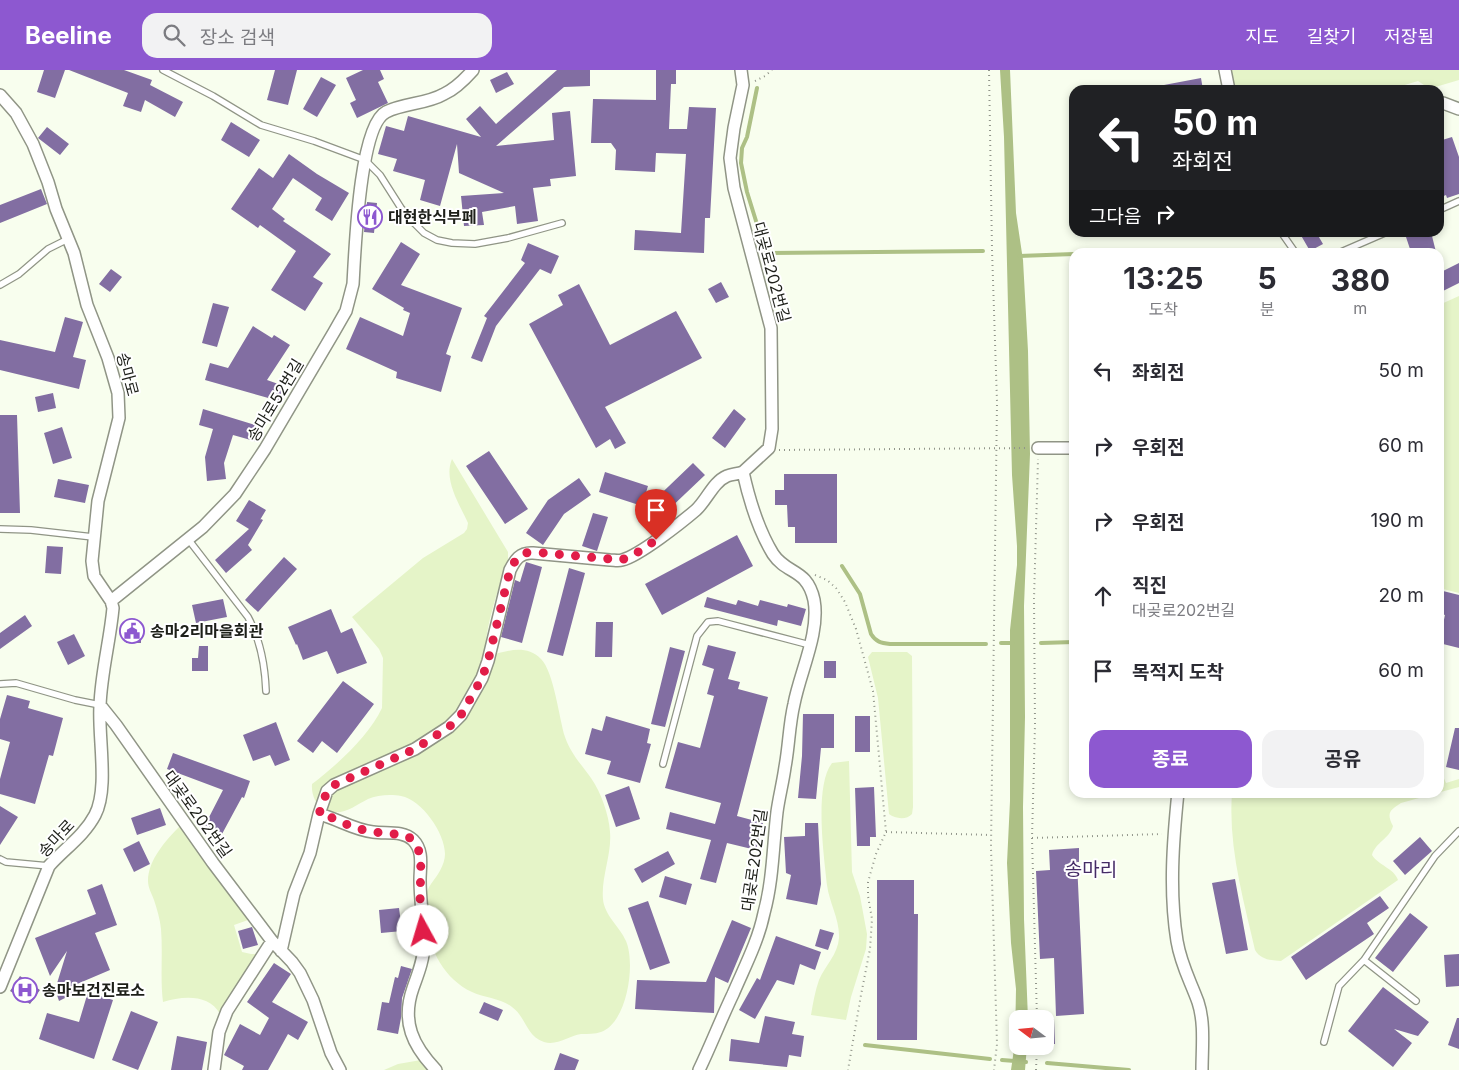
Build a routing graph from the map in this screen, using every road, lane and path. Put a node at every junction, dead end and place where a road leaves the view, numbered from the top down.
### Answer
1 (163, 70) edge
2 (473, 70) edge
3 (741, 70) edge
4 (772, 70) edge
5 (989, 70) edge
6 (1225, 70) edge
7 (743, 85) junction
8 (1228, 85) edge
9 (0, 95) edge
10 (1444, 103) edge
11 (1459, 109) edge
12 (366, 160) junction
13 (1459, 201) edge
14 (1444, 208) edge
15 (562, 223) dead end
16 (1284, 237) edge
17 (1376, 237) edge
18 (68, 239) junction
19 (1292, 248) edge
20 (1350, 248) edge
21 (0, 285) edge
22 (769, 448) junction
23 (996, 448) junction
24 (1038, 448) junction
25 (1069, 448) edge
26 (743, 472) junction
27 (0, 529) edge
28 (93, 537) junction
29 (188, 539) junction
30 (798, 573) junction
31 (111, 601) junction
32 (810, 645) junction
33 (0, 684) edge
34 (266, 691) dead end
35 (100, 705) junction
36 (663, 764) dead end
37 (1178, 798) edge
38 (319, 814) junction
39 (1459, 830) edge
40 (886, 832) junction
41 (1175, 834) junction
42 (991, 835) junction
43 (1032, 838) junction
44 (0, 860) edge
45 (49, 866) junction
46 (272, 941) junction
47 (281, 951) junction
48 (1364, 960) junction
49 (0, 987) edge
50 (1416, 1001) dead end
51 (1037, 1010) edge
52 (1324, 1042) dead end
53 (1037, 1055) edge
54 (214, 1070) edge
55 (340, 1070) edge
56 (436, 1070) edge
57 (698, 1070) edge
58 (848, 1070) edge
59 (994, 1070) edge
60 (1036, 1070) edge
61 (1202, 1070) edge

1 - 12 lane
2 - 12 street, 송마로52번길
3 - 7 street, 대곶로202번길
4 - 7 path
5 - 23 path
6 - 8 street
7 - 22 street, 대곶로202번길
9 - 18 street, 송마로
10 - 11 street
12 - 15 lane
12 - 29 street, 송마로52번길
13 - 14 lane
16 - 19 lane
17 - 20 lane
18 - 21 lane
18 - 28 street, 송마로
22 - 23 path
22 - 26 street
23 - 24 path
23 - 42 path
24 - 25 street
24 - 43 path
26 - 30 street, 대곶로202번길
26 - 38 street
27 - 28 lane
28 - 31 street, 송마로
29 - 31 street, 송마로52번길
29 - 34 lane
30 - 32 street, 대곶로202번길
30 - 40 path
31 - 35 street, 송마로
32 - 36 lane
32 - 57 street, 대곶로202번길
33 - 35 lane
35 - 45 street, 송마로
35 - 46 street, 대곶로202번길
37 - 41 street
38 - 47 street
38 - 56 street
39 - 48 lane
40 - 42 path
40 - 58 path
41 - 43 path
41 - 61 street
42 - 59 path
43 - 51 path
44 - 45 lane
45 - 49 street, 송마로
46 - 47 street, 대곶로202번길
46 - 54 street
47 - 55 street, 대곶로202번길
48 - 50 lane
48 - 52 lane
53 - 60 path

